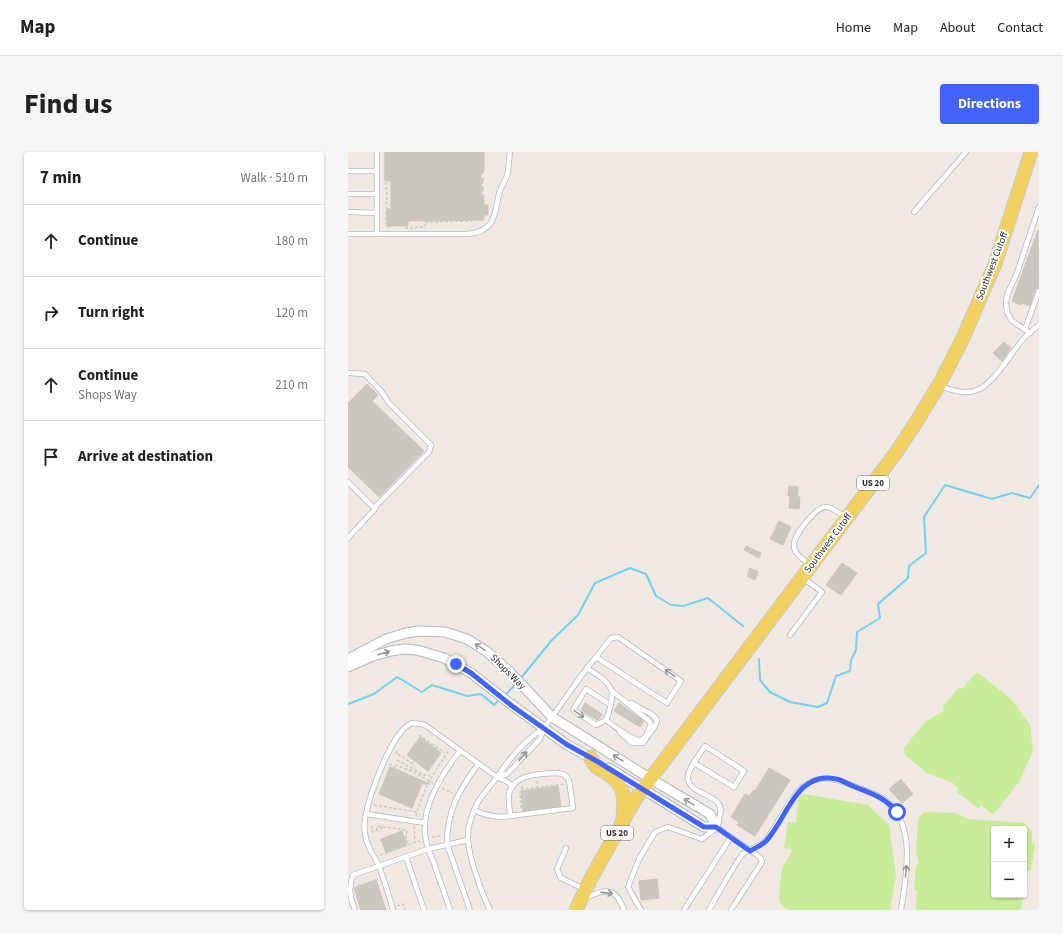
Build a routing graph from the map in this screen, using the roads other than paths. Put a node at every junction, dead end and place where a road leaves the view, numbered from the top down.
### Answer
1 (377, 152) edge
2 (510, 152) edge
3 (966, 152) edge
4 (1030, 152) edge
5 (348, 171) edge
6 (377, 171) junction
7 (348, 194) edge
8 (377, 194) junction
9 (1039, 207) edge
10 (348, 212) edge
11 (914, 212) dead end
12 (377, 213) junction
13 (348, 234) edge
14 (377, 234) junction
15 (1039, 291) edge
16 (1039, 325) edge
17 (1025, 329) junction
18 (1030, 333) junction
19 (348, 374) edge
20 (939, 385) junction
21 (348, 482) edge
22 (374, 508) junction
23 (846, 518) junction
24 (348, 538) edge
25 (811, 565) junction
26 (802, 577) junction
27 (790, 635) dead end
28 (596, 657) junction
29 (348, 659) edge
30 (348, 667) edge
31 (587, 668) junction
32 (612, 692) junction
33 (611, 705) junction
34 (552, 717) junction
35 (606, 720) junction
36 (544, 728) junction
37 (460, 751) junction
38 (590, 757) junction
39 (694, 763) junction
40 (478, 764) junction
41 (497, 777) junction
42 (647, 784) junction
43 (512, 786) junction
44 (474, 810) junction
45 (366, 814) junction
46 (510, 816) junction
47 (623, 822) junction
48 (425, 823) junction
49 (716, 827) junction
50 (731, 837) junction
51 (468, 840) junction
52 (447, 844) junction
53 (566, 848) dead end
54 (428, 849) junction
55 (750, 851) junction
56 (406, 857) junction
57 (379, 866) junction
58 (579, 903) edge
59 (395, 908) edge
60 (355, 910) edge
61 (424, 910) edge
62 (450, 910) edge
63 (470, 910) edge
64 (490, 910) edge
65 (624, 910) edge
66 (641, 910) edge
67 (684, 910) edge
68 (709, 910) edge
69 (731, 910) edge
70 (901, 910) edge

1 - 6 lane
2 - 14 lane
3 - 11 lane
4 - 20 main road, Southwest Cutoff / US 20
5 - 6 lane
6 - 8 lane
7 - 8 lane
8 - 12 lane
9 - 17 lane
10 - 12 lane
12 - 14 lane
13 - 14 lane
15 - 17 lane
16 - 18 lane
17 - 18 lane
18 - 20 lane
19 - 22 lane
20 - 23 main road, Southwest Cutoff / US 20
21 - 22 lane
22 - 24 lane
23 - 25 main road, Southwest Cutoff / US 20
23 - 25 lane
25 - 26 main road, Southwest Cutoff / US 20
26 - 27 lane
26 - 42 main road, Southwest Cutoff / US 20
28 -> 28 lane
28 - 31 lane
34 -> 29 street, Shops Way
30 -> 36 street
31 - 32 lane
31 - 34 lane
32 - 33 lane
32 - 35 lane
33 - 35 lane
33 -> 35 lane
34 - 36 lane
42 -> 34 street, Shops Way
36 - 38 street
36 - 41 lane
37 - 40 lane
37 - 45 lane
37 - 48 lane
38 - 42 street
38 - 47 main road
39 - 39 lane
39 - 49 lane
40 - 41 lane
40 - 52 lane
41 - 43 lane
41 - 44 lane
42 - 47 main road, Southwest Cutoff / US 20
42 - 49 street
49 -> 42 street
43 - 46 lane
43 - 46 lane
44 - 46 lane
44 - 51 lane
45 - 48 lane
45 - 57 lane
47 - 58 main road, Southwest Cutoff / US 20
48 - 54 lane
49 - 50 lane
49 - 66 lane
50 - 55 lane
50 - 67 lane
51 - 52 lane
51 - 64 lane
52 - 54 lane
52 - 63 lane
53 - 58 lane
54 - 56 lane
54 - 62 lane
55 - 68 lane
55 - 69 lane
70 -> 55 lane
56 - 57 lane
56 - 61 lane
57 - 59 lane
57 - 60 lane
58 -> 65 lane

